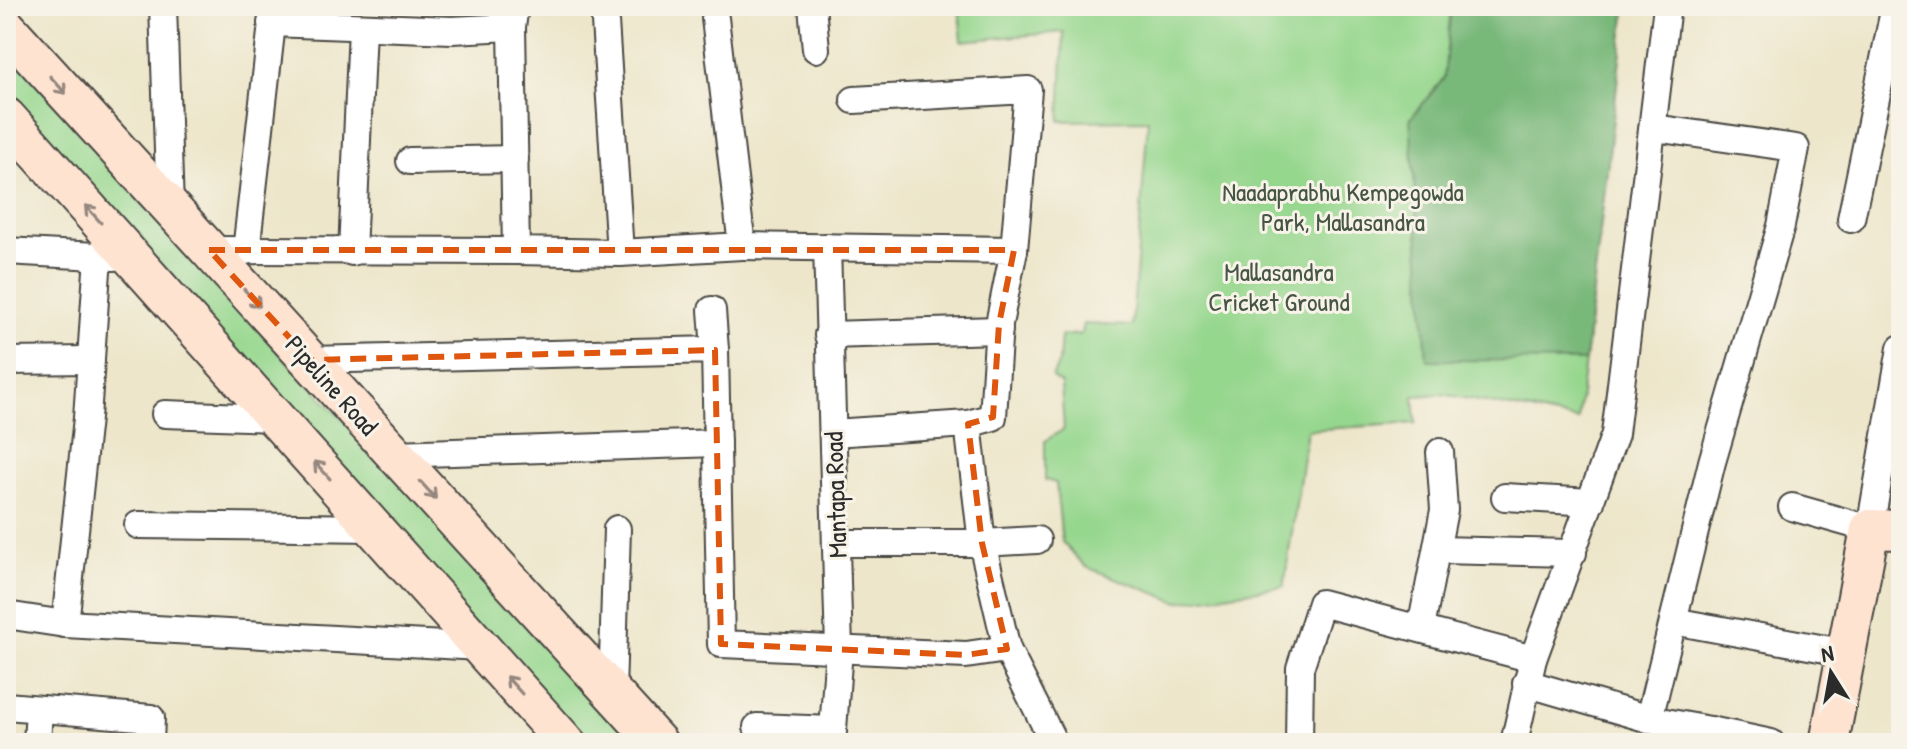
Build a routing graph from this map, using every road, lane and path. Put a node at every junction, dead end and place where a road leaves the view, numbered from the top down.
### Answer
1 (163, 6) edge
2 (604, 6) edge
3 (812, 6) edge
4 (1667, 6) edge
5 (1895, 6) edge
6 (272, 15) edge
7 (513, 17) edge
8 (715, 18) dead end
9 (6, 27) edge
10 (362, 28) junction
11 (816, 49) dead end
12 (854, 100) dead end
13 (6, 117) edge
14 (1654, 128) junction
15 (20, 147) edge
16 (515, 159) junction
17 (410, 161) dead end
18 (170, 208) junction
19 (1851, 219) dead end
20 (742, 246) junction
21 (827, 247) junction
22 (209, 250) junction
23 (1014, 250) junction
24 (6, 251) edge
25 (246, 251) junction
26 (516, 251) junction
27 (352, 252) junction
28 (620, 253) junction
29 (116, 258) junction
30 (712, 310) dead end
31 (999, 330) junction
32 (828, 335) junction
33 (1901, 348) edge
34 (715, 350) junction
35 (91, 360) junction
36 (310, 360) junction
37 (6, 361) edge
38 (165, 414) dead end
39 (275, 418) junction
40 (968, 424) junction
41 (833, 433) junction
42 (717, 443) junction
43 (1440, 452) dead end
44 (395, 454) junction
45 (1505, 497) dead end
46 (1591, 502) junction
47 (1792, 507) dead end
48 (138, 525) dead end
49 (374, 528) junction
50 (617, 529) dead end
51 (1886, 530) edge
52 (1037, 540) dead end
53 (836, 543) junction
54 (982, 543) junction
55 (1438, 550) junction
56 (1573, 553) junction
57 (6, 615) edge
58 (1673, 621) junction
59 (65, 624) junction
60 (1421, 628) junction
61 (480, 647) junction
62 (839, 649) junction
63 (1007, 649) junction
64 (1847, 653) junction
65 (1530, 671) junction
66 (612, 692) junction
67 (6, 706) edge
68 (39, 709) junction
69 (1649, 719) junction
70 (757, 727) dead end
71 (833, 736) edge
72 (1710, 736) edge
73 (37, 743) edge
74 (150, 743) edge
75 (566, 743) edge
76 (658, 743) edge
77 (1054, 743) edge
78 (1299, 743) edge
79 (1514, 743) edge
80 (1771, 743) edge
81 (1829, 743) edge

1 - 18 street
2 - 28 street
3 - 11 street
4 - 14 street
5 - 19 street
6 - 10 street
6 - 25 street
7 - 10 street
7 - 16 street
8 - 20 street
9 -> 18 main road, Pipeline Road
10 - 27 street
12 - 23 street
13 - 15 main road
14 - 46 street
14 - 58 street
29 -> 15 main road
16 - 17 street
16 - 26 street
18 - 22 main road, Pipeline Road
20 - 21 street
20 - 28 street
21 - 23 street
21 - 32 street, Mantapa Road
22 - 25 street
22 -> 36 main road, Pipeline Road
23 - 31 street
24 - 29 street
25 - 27 street
26 - 27 street
26 - 28 street
29 - 35 street
29 - 39 main road
30 - 34 street
31 - 32 street
31 - 40 street
32 - 41 street, Mantapa Road
33 - 51 street
34 - 36 street
34 - 42 street
35 - 37 street
35 - 59 street
36 - 44 main road, Pipeline Road
38 - 39 street
49 -> 39 main road
40 - 41 street
40 - 54 street
41 - 53 street, Mantapa Road
42 - 44 street
42 - 62 street
43 - 55 street
44 -> 66 main road, Pipeline Road
45 - 46 street
46 - 56 street
47 - 51 street
48 - 49 street
49 - 61 main road
50 - 66 street
51 - 64 main road
52 - 54 street
53 - 54 street
53 - 62 street, Mantapa Road
54 - 63 street
55 - 56 street
55 - 60 street
56 - 65 street
57 - 59 street
58 - 64 street
58 - 69 street
59 - 61 street
60 - 65 street
60 - 78 street
75 -> 61 main road
62 - 63 street
62 - 71 street, Mantapa Road
63 - 77 street
64 - 81 main road
65 - 69 street
65 - 79 street
66 - 76 main road, Pipeline Road
67 - 68 street
68 - 73 street
68 - 74 street
69 - 72 street
70 - 71 street
72 - 80 street

